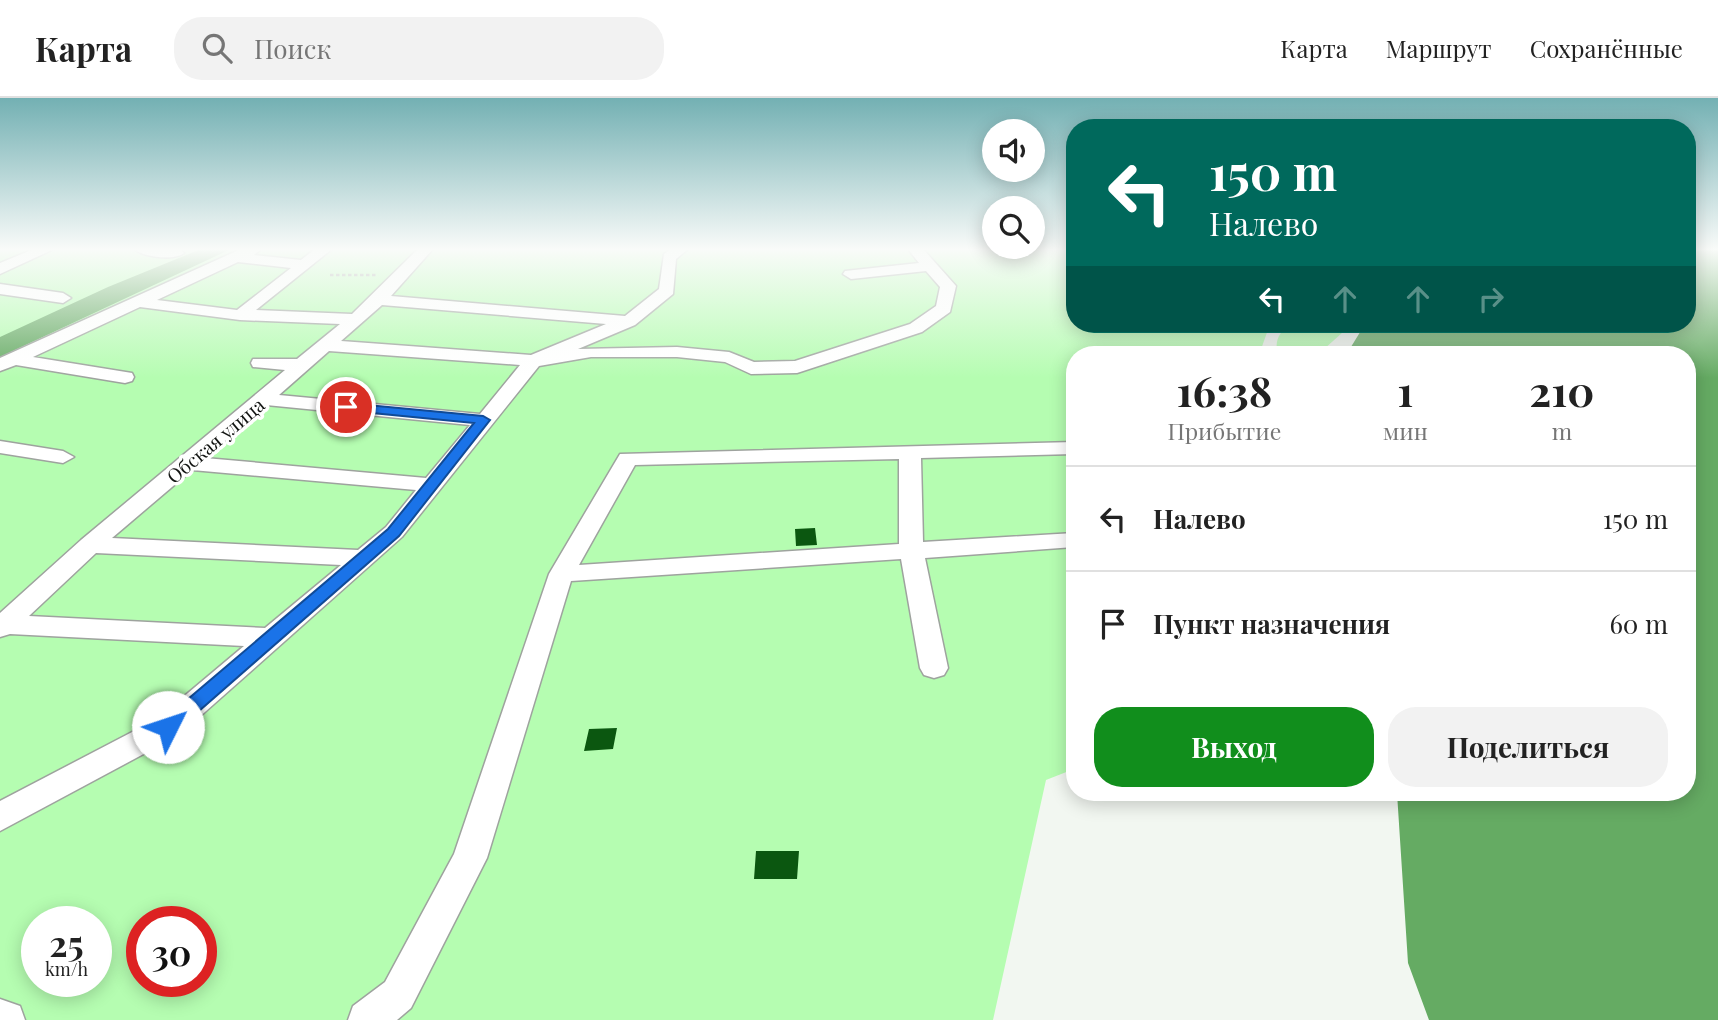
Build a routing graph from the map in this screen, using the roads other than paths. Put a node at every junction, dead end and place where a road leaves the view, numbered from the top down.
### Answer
1 (21, 292) edge
2 (157, 292) edge
3 (268, 292) edge
4 (385, 292) edge
5 (666, 292) edge
6 (947, 292) edge
7 (63, 298) dead end
8 (378, 300) junction
9 (135, 302) junction
10 (240, 315) junction
11 (357, 319) junction
12 (629, 321) junction
13 (327, 345) junction
14 (533, 361) junction
15 (8, 362) edge
16 (260, 363) dead end
17 (304, 365) junction
18 (125, 377) dead end
19 (264, 399) junction
20 (483, 420) junction
21 (0, 447) edge
22 (1066, 448) edge
23 (910, 452) junction
24 (63, 457) dead end
25 (188, 463) junction
26 (431, 485) junction
27 (1066, 540) edge
28 (90, 545) junction
29 (911, 550) junction
30 (363, 558) junction
31 (561, 574) junction
32 (2, 626) edge
33 (271, 638) junction
34 (934, 668) dead end
35 (0, 817) edge
36 (0, 1018) edge
37 (6, 1020) edge
38 (368, 1020) edge

1 - 7 street
2 - 9 street
3 - 10 street
4 - 8 street, Обская улица
5 - 12 street
6 - 14 street
8 - 11 street, Обская улица
8 - 12 street
9 - 10 street
9 - 15 street
10 - 11 street
11 - 13 street, Обская улица
12 - 14 street
13 - 14 street
13 - 17 street, Обская улица
14 - 20 street
15 - 18 street
16 - 17 street
17 - 19 street, Обская улица
19 - 20 street
19 - 25 street, Обская улица
20 - 26 street
21 - 24 street
22 - 23 street
23 - 29 street
23 - 31 street
25 - 26 street
25 - 28 street, Обская улица
26 - 30 street
27 - 29 street
28 - 30 street
28 - 32 street, Обская улица
29 - 31 street
29 - 34 street
30 - 33 street
31 - 38 street
32 - 33 street
33 - 35 street
36 - 37 street

